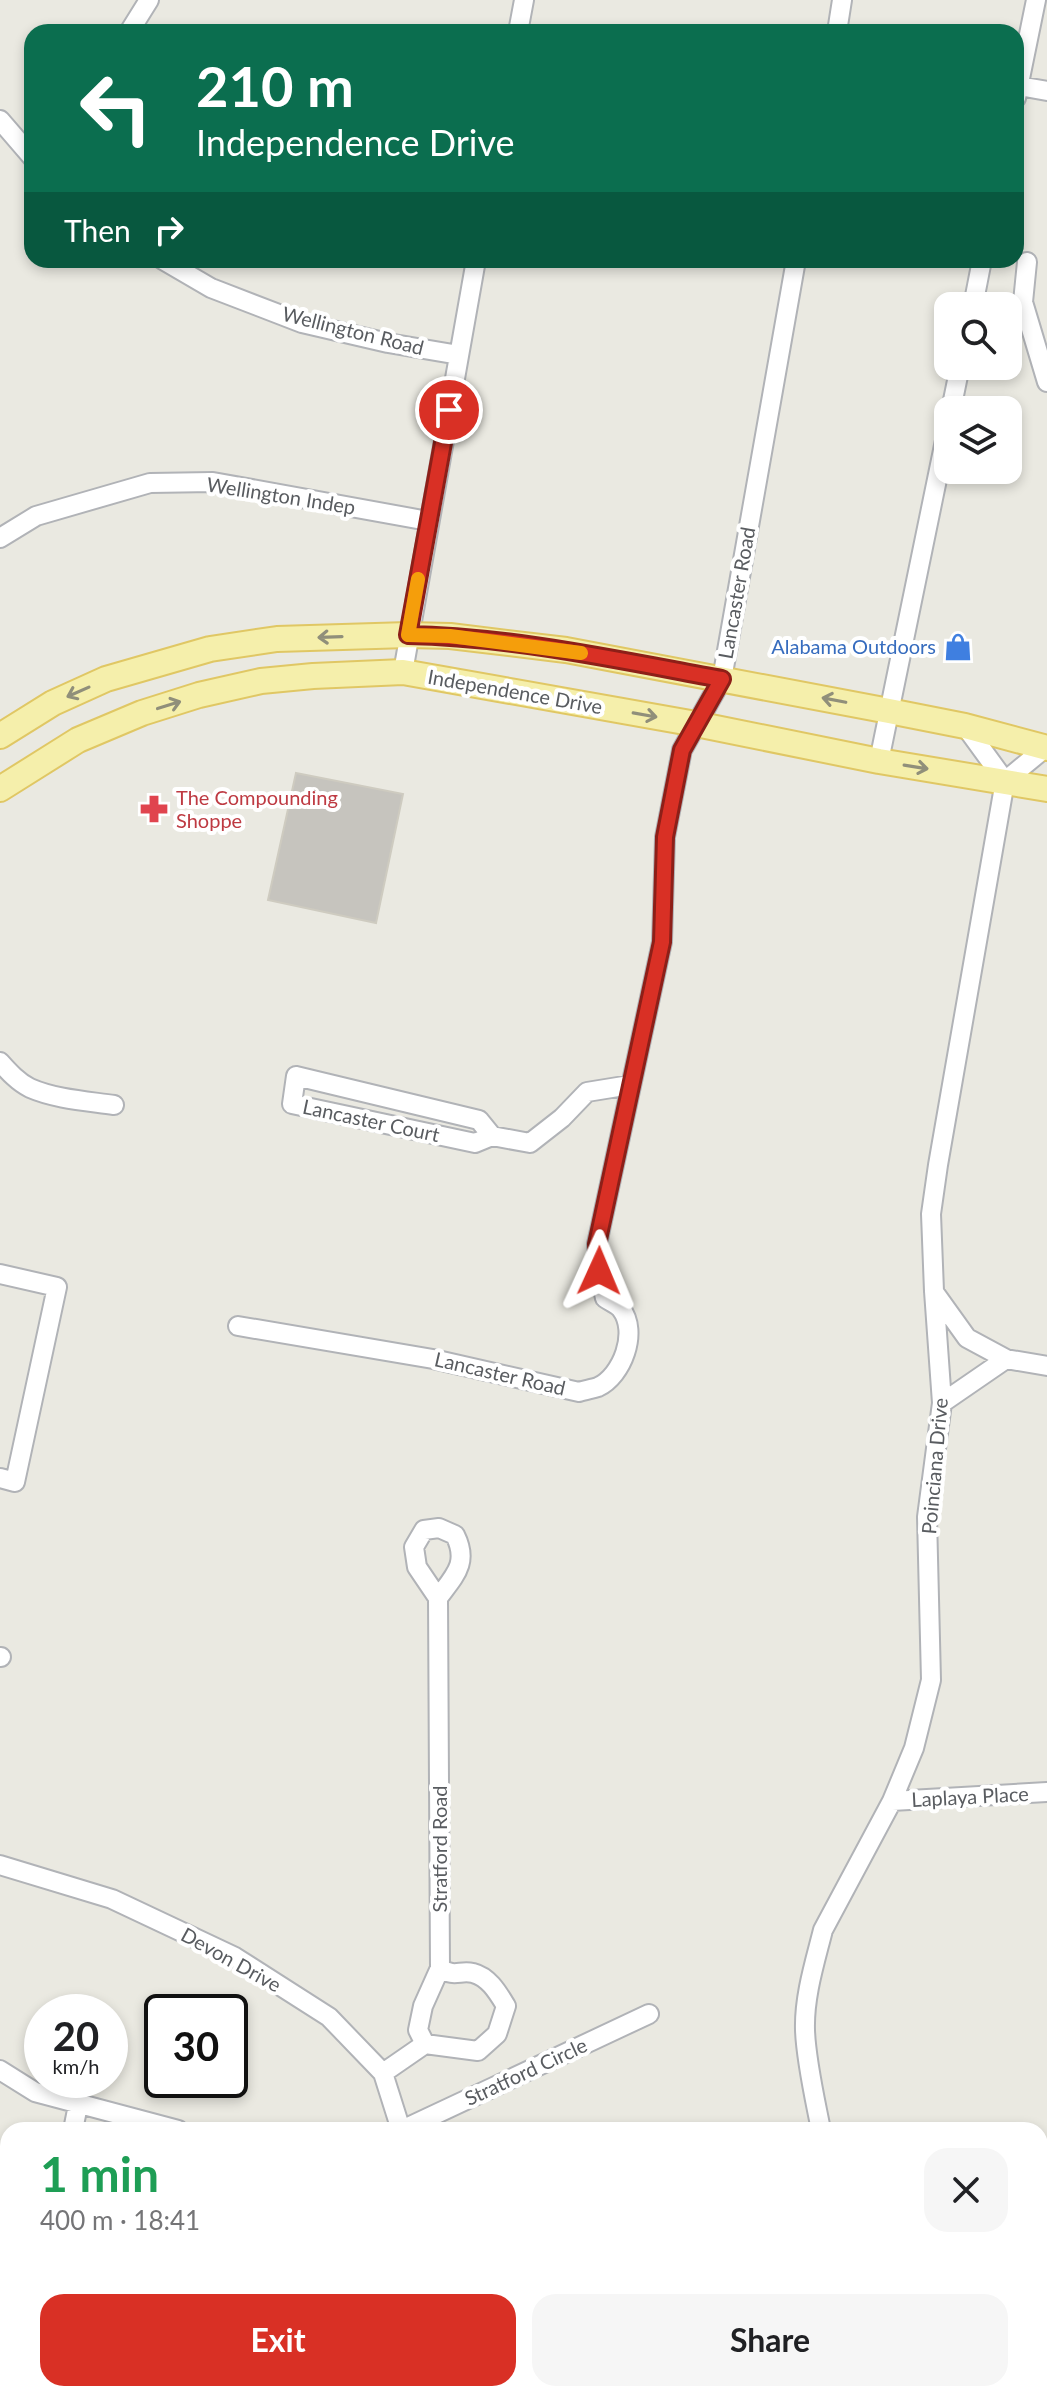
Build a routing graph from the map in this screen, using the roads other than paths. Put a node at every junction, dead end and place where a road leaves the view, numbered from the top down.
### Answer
1 (149, 0) edge
2 (524, 0) edge
3 (842, 0) edge
4 (1036, 0) edge
5 (134, 24) edge
6 (520, 24) edge
7 (838, 24) edge
8 (1024, 58) edge
9 (1047, 91) edge
10 (1024, 92) edge
11 (0, 120) edge
12 (24, 148) edge
13 (1024, 261) edge
14 (1047, 265) edge
15 (177, 268) edge
16 (475, 268) edge
17 (795, 268) edge
18 (980, 268) edge
19 (1021, 268) edge
20 (976, 292) edge
21 (459, 355) junction
22 (1047, 382) edge
23 (936, 484) edge
24 (428, 521) junction
25 (0, 538) edge
26 (408, 635) junction
27 (403, 672) junction
28 (722, 679) junction
29 (889, 711) junction
30 (696, 724) junction
31 (965, 726) junction
32 (0, 736) edge
33 (1046, 748) edge
34 (879, 761) junction
35 (1005, 781) junction
36 (0, 789) edge
37 (1047, 789) edge
38 (0, 1062) edge
39 (630, 1085) junction
40 (402, 1101) junction
41 (114, 1105) dead end
42 (396, 1127) junction
43 (492, 1136) junction
44 (0, 1274) edge
45 (934, 1291) junction
46 (238, 1326) dead end
47 (1006, 1359) junction
48 (1047, 1366) edge
49 (942, 1403) junction
50 (0, 1478) edge
51 (438, 1598) dead end
52 (1047, 1792) edge
53 (892, 1801) junction
54 (0, 1865) edge
55 (440, 1968) junction
56 (649, 2014) dead end
57 (425, 2044) junction
58 (0, 2070) edge
59 (383, 2073) junction
60 (78, 2105) junction
61 (75, 2122) edge
62 (146, 2122) edge
63 (398, 2122) edge
64 (418, 2122) edge
65 (820, 2122) edge

1 - 5 street
2 - 6 street
3 - 7 street
4 - 8 street
9 - 10 street
11 - 12 street
13 - 14 street
15 - 21 street, Wellington Road
16 - 21 street
17 - 28 street, Lancaster Road
18 - 20 street
19 - 22 street
21 - 24 street
23 - 29 street
24 - 25 street, Wellington Indep
24 - 26 street
26 - 27 street
26 - 28 main road, Independence Drive
26 -> 32 main road, Independence Drive
27 -> 30 main road, Independence Drive
36 -> 27 main road, Independence Drive
29 -> 28 main road, Independence Drive
28 - 30 street, Lancaster Road
29 - 31 main road, Independence Drive
29 - 34 street
30 - 34 main road, Independence Drive
30 - 39 street, Lancaster Road
31 - 33 main road, Independence Drive
31 - 35 street
33 - 35 street
34 -> 35 main road, Independence Drive
35 - 37 main road, Independence Drive
35 - 45 street, Poinciana Drive
38 - 41 street
39 - 43 street, Lancaster Court
39 - 46 street, Lancaster Road
40 - 42 street
40 - 42 street, Lancaster Court
40 - 43 street, Lancaster Court
42 - 43 street, Lancaster Court
44 - 50 street
45 - 47 street
45 - 49 street, Poinciana Drive
47 - 48 street
47 - 49 street
49 - 53 street, Poinciana Drive
51 - 55 street, Stratford Road
52 - 53 street, Laplaya Place
53 - 65 street, Poinciana Drive
54 - 59 street, Devon Drive
55 - 57 street, Stratford Road
55 - 57 street, Stratford Circle
56 - 64 street, Stratford Circle
57 - 59 street
58 - 60 street
59 - 63 street, Devon Drive
60 - 61 street
60 - 62 street

